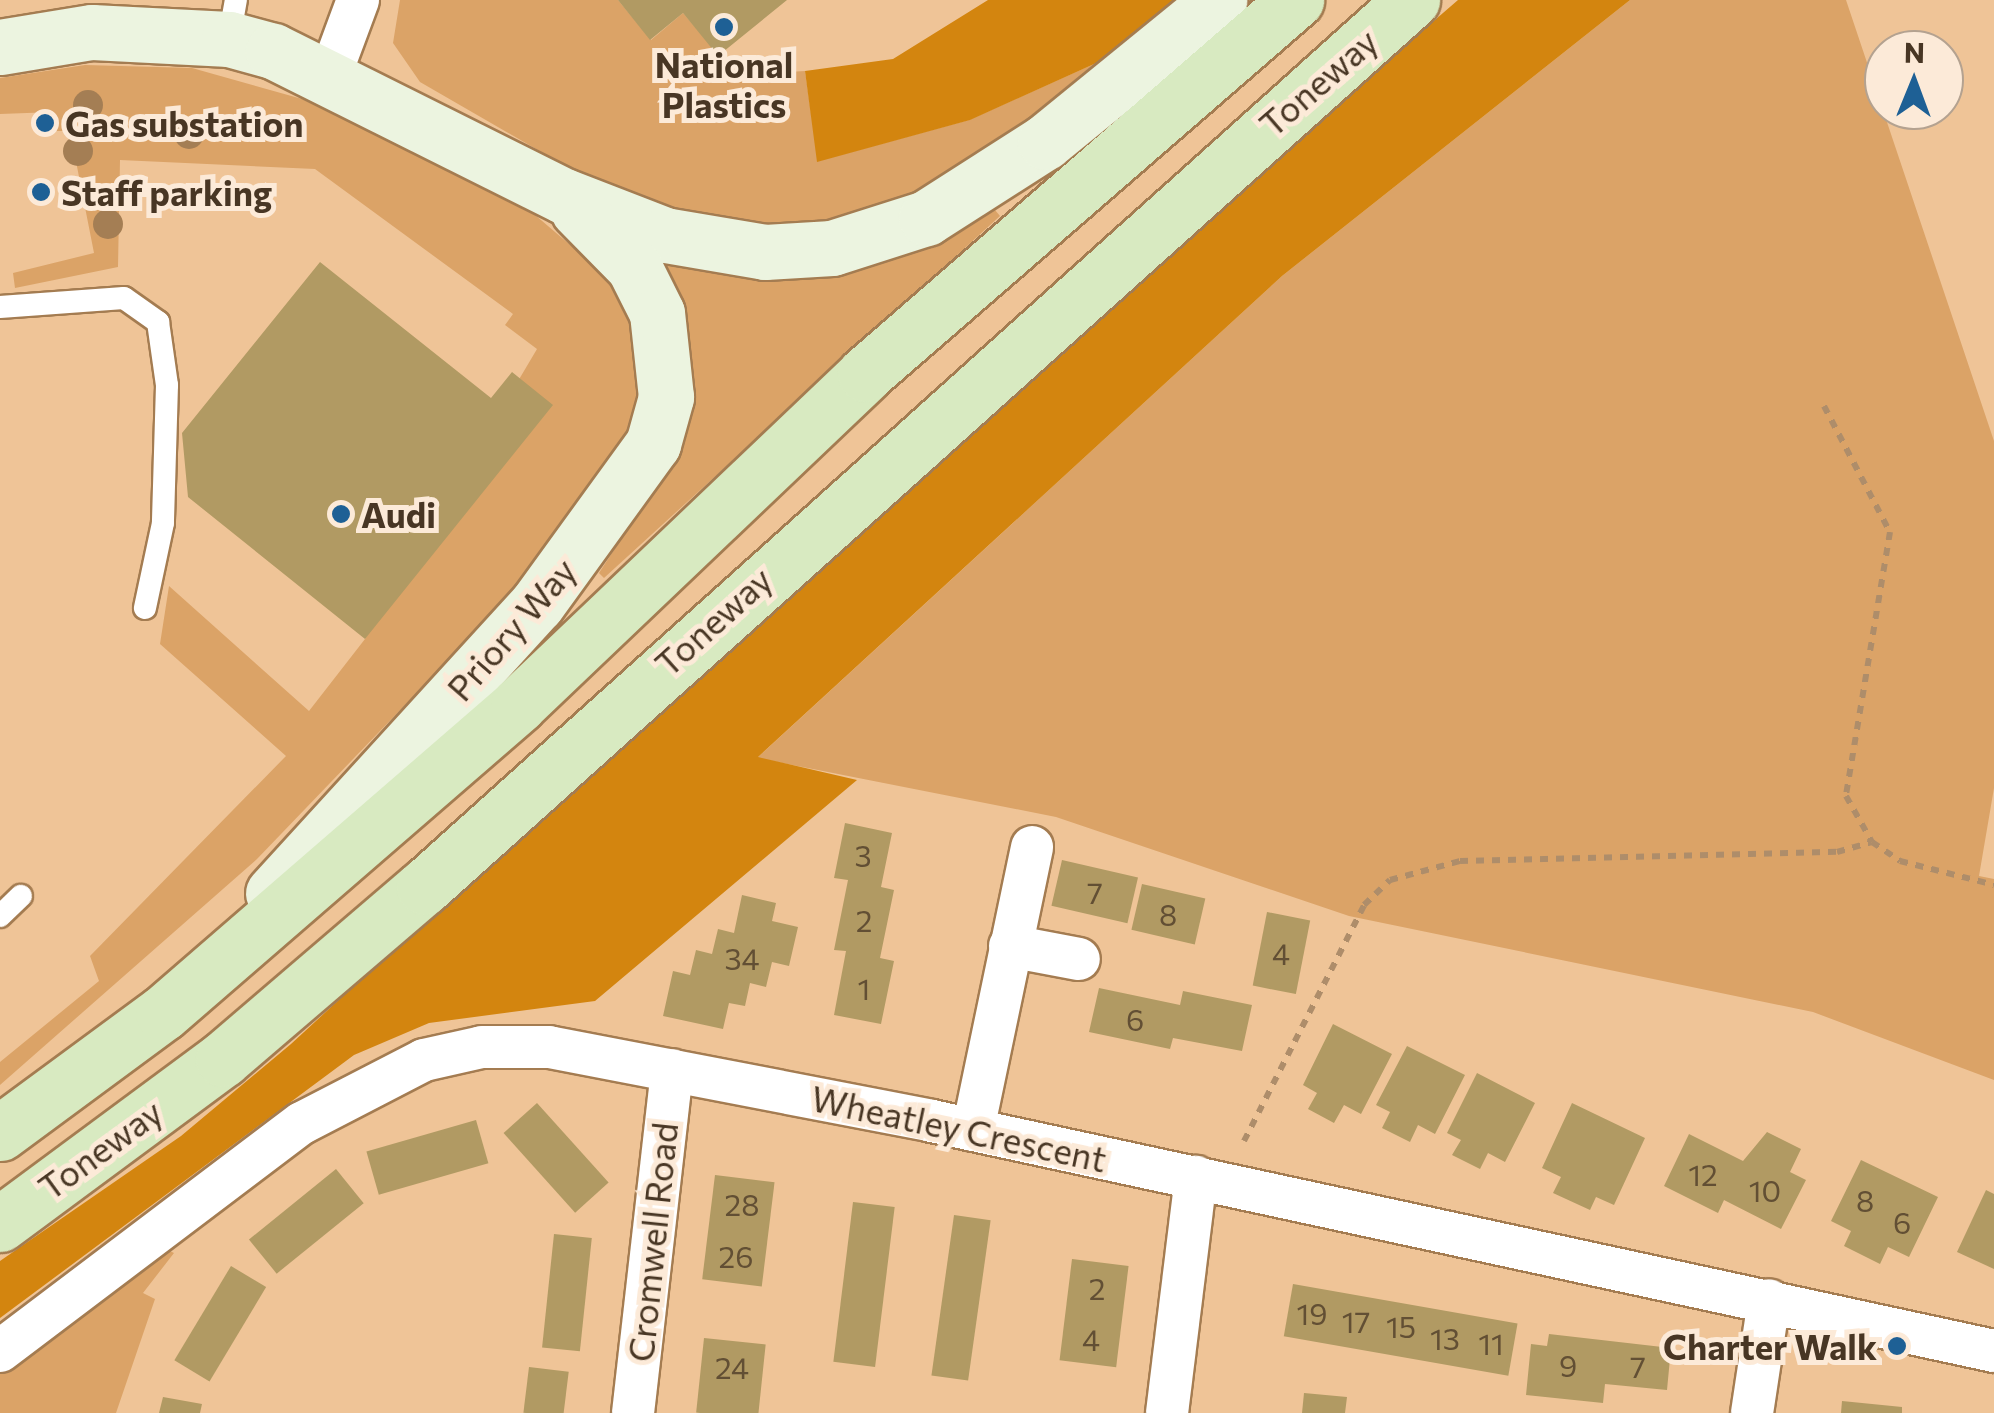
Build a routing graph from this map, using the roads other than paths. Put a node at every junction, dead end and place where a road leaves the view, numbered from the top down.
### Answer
1 (358, 0) edge
2 (1219, 0) edge
3 (1296, 0) edge
4 (1412, 0) edge
5 (90, 16) edge
6 (232, 20) edge
7 (0, 47) edge
8 (331, 73) junction
9 (564, 196) junction
10 (0, 307) edge
11 (145, 608) dead end
12 (1032, 847) dead end
13 (21, 896) dead end
14 (0, 916) edge
15 (1010, 946) junction
16 (1080, 960) dead end
17 (163, 1013) junction
18 (672, 1070) junction
19 (974, 1130) junction
20 (0, 1133) edge
21 (1217, 1182) junction
22 (0, 1224) edge
23 (1769, 1300) junction
24 (0, 1351) edge
25 (1994, 1351) edge
26 (633, 1413) edge
27 (1168, 1413) edge
28 (1752, 1413) edge

1 - 8 street
2 - 9 street, Priory Way
3 - 17 main road, Toneway
4 - 22 main road, Toneway
5 - 6 street, Priory Way
5 - 7 street, Priory Way
6 - 8 street, Priory Way
8 - 9 street, Priory Way
9 - 17 street, Priory Way
10 - 11 lane
12 - 15 street
13 - 14 lane
15 - 16 street
15 - 19 street
17 - 20 main road, Toneway
18 - 19 street, Wheatley Crescent
18 - 24 street, Wheatley Crescent
18 - 26 street, Cromwell Road
19 - 21 street, Wheatley Crescent
21 - 23 street, Wheatley Crescent
21 - 27 street
23 - 25 street, Wheatley Crescent
23 - 28 street

